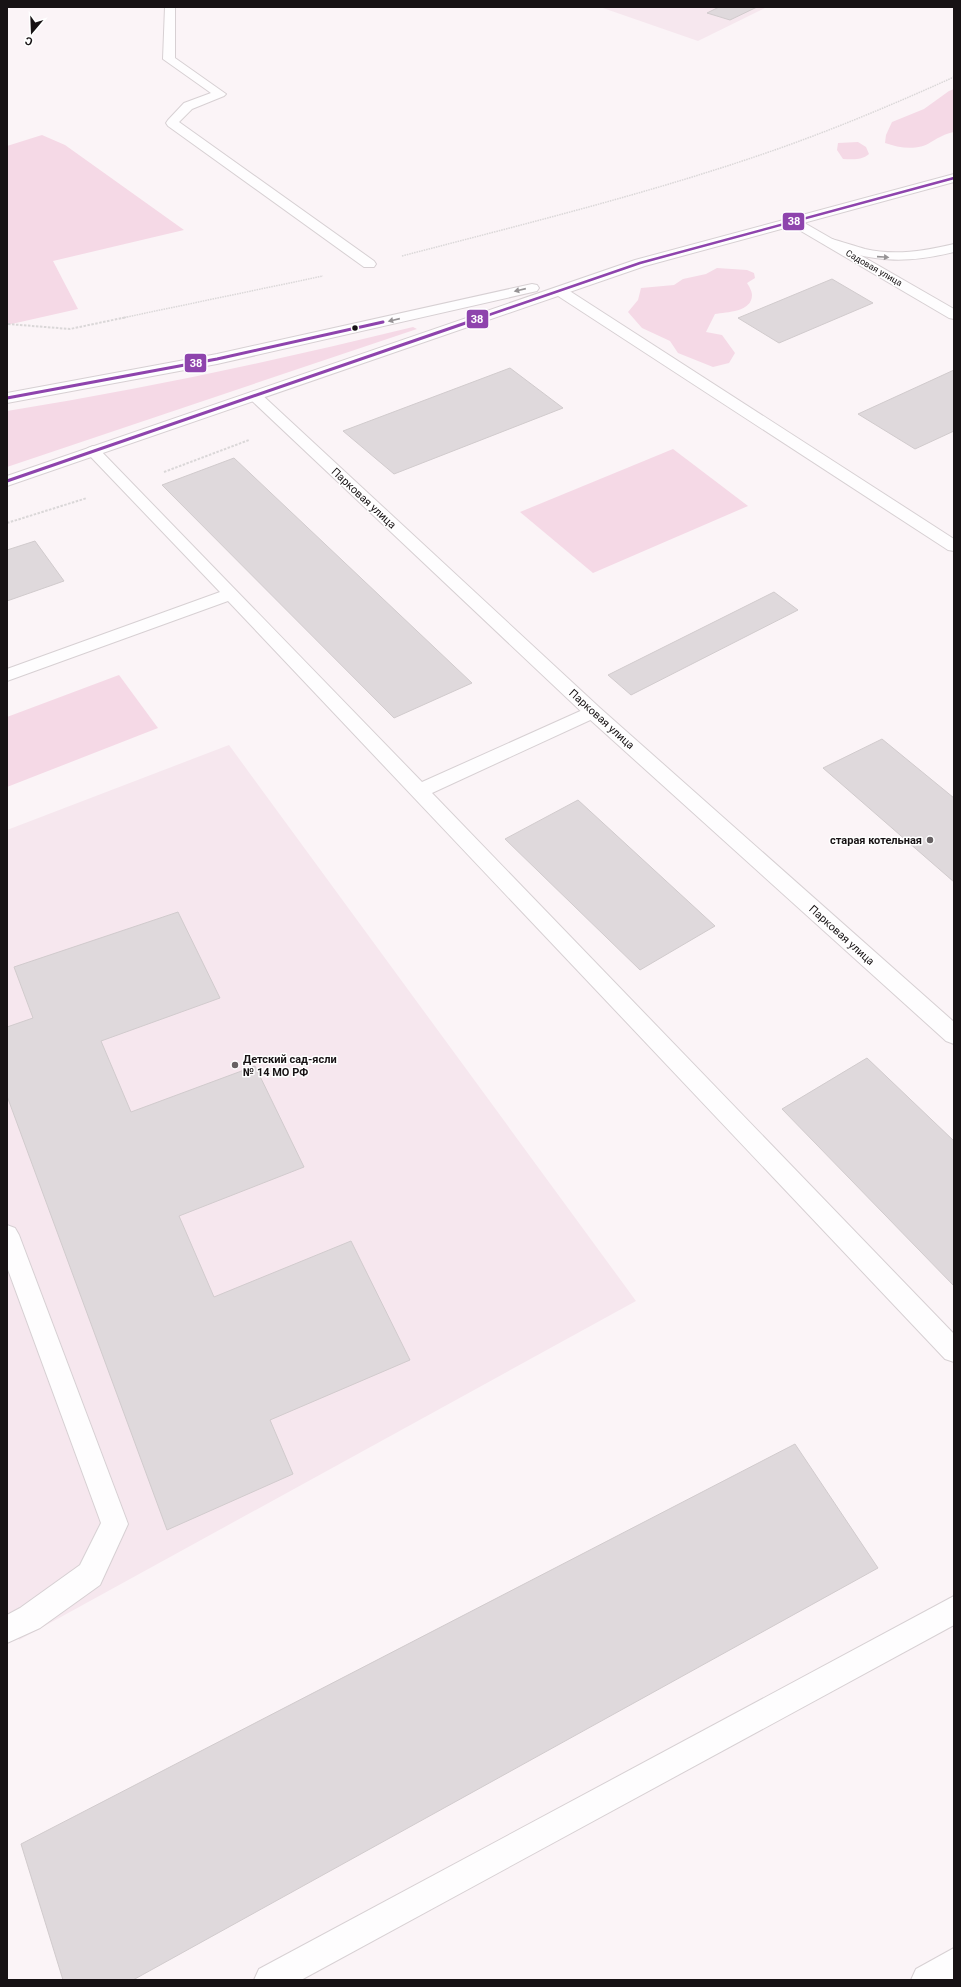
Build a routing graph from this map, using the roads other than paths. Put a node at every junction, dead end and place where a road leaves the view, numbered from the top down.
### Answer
1 (170, 7) edge
2 (954, 178) edge
3 (794, 221) junction
4 (832, 244) junction
5 (954, 248) edge
6 (640, 263) junction
7 (369, 264) road end
8 (560, 291) junction
9 (954, 315) edge
10 (254, 396) junction
11 (7, 398) edge
12 (93, 451) junction
13 (7, 481) edge
14 (954, 546) edge
15 (231, 594) junction
16 (7, 675) edge
17 (593, 712) junction
18 (419, 791) junction
19 (954, 1035) edge
20 (7, 1235) edge
21 (954, 1351) edge
22 (954, 1610) edge
23 (7, 1629) edge
24 (954, 1964) edge
25 (270, 1980) edge
26 (927, 1980) edge

1 - 7 lane
2 - 3 main road
3 - 4 main road, Садовая улица
3 - 6 main road
4 -> 5 lane
4 - 9 main road, Садовая улица
6 - 8 main road
6 -> 11 main road
8 - 10 main road
8 - 14 lane
10 - 12 main road
10 - 17 main road, Парковая улица
12 - 13 main road
12 - 15 lane
15 - 16 lane
15 - 18 lane
17 - 18 lane
17 - 19 main road, Парковая улица
18 - 21 lane
20 - 23 lane
22 - 25 lane
24 - 26 lane

